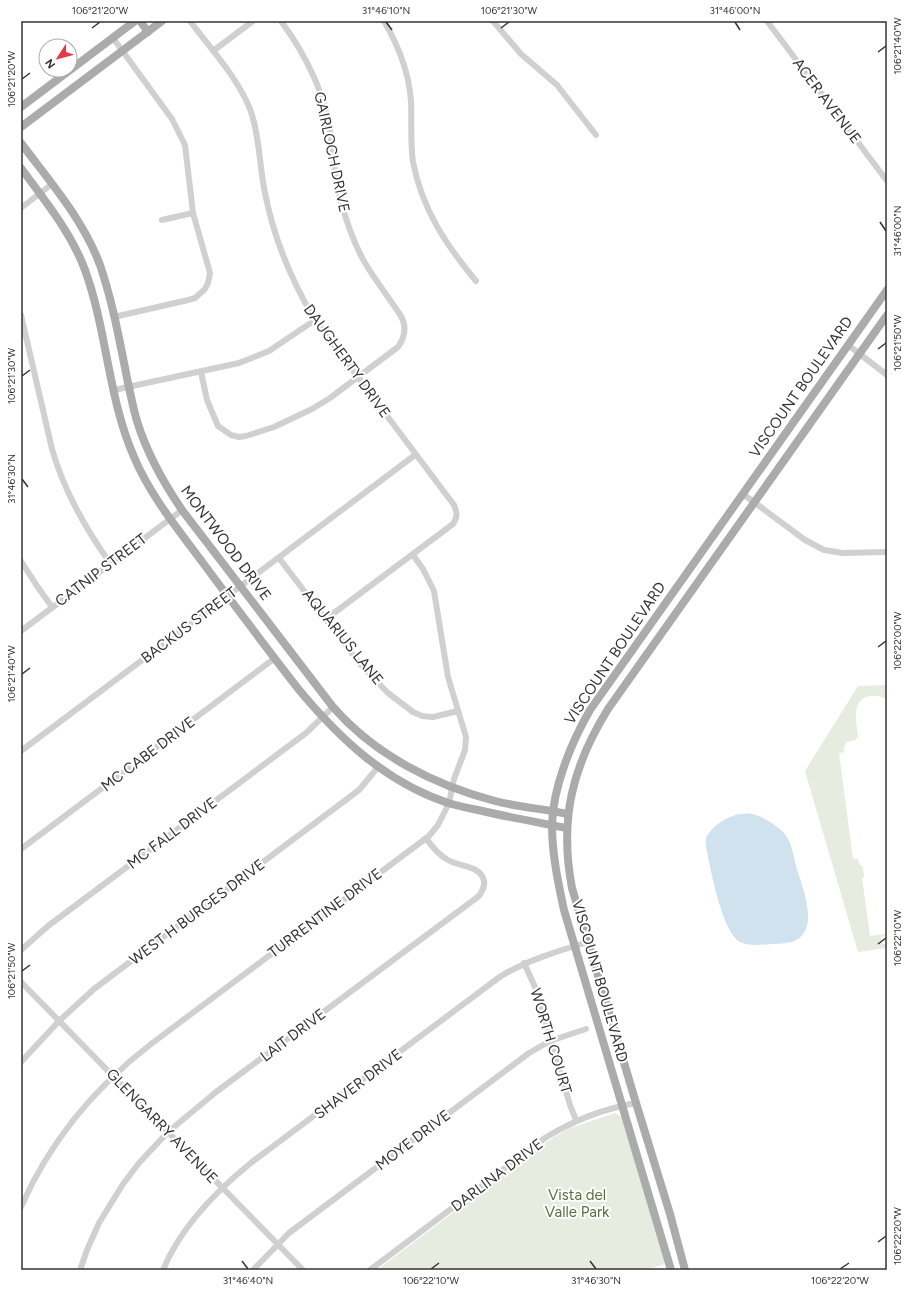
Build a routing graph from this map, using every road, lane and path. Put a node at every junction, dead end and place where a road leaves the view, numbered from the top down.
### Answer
1 (135, 21) edge
2 (140, 21) edge
3 (162, 21) edge
4 (190, 21) edge
5 (253, 21) edge
6 (281, 21) edge
7 (384, 21) edge
8 (493, 21) edge
9 (767, 21) edge
10 (148, 32) junction
11 (113, 38) junction
12 (122, 51) junction
13 (213, 51) junction
14 (56, 81) junction
15 (65, 94) junction
16 (21, 107) edge
17 (21, 127) edge
18 (596, 134) dead end
19 (21, 144) edge
20 (21, 168) edge
21 (887, 181) edge
22 (52, 184) junction
23 (40, 194) junction
24 (21, 208) edge
25 (193, 213) junction
26 (162, 220) dead end
27 (476, 281) dead end
28 (887, 290) edge
29 (21, 315) edge
30 (887, 315) edge
31 (114, 317) junction
32 (314, 320) junction
33 (848, 345) junction
34 (860, 355) junction
35 (202, 372) junction
36 (887, 375) edge
37 (358, 378) junction
38 (129, 387) junction
39 (114, 390) junction
40 (415, 454) junction
41 (743, 494) junction
42 (755, 503) junction
43 (182, 510) junction
44 (170, 519) junction
45 (887, 552) edge
46 (413, 555) junction
47 (279, 558) junction
48 (21, 561) edge
49 (110, 563) junction
50 (241, 586) junction
51 (674, 591) junction
52 (228, 595) junction
53 (686, 599) junction
54 (52, 607) junction
55 (326, 619) junction
56 (21, 630) edge
57 (275, 658) junction
58 (603, 692) junction
59 (614, 700) junction
60 (333, 707) junction
61 (458, 711) junction
62 (322, 717) junction
63 (21, 751) edge
64 (378, 766) junction
65 (453, 788) junction
66 (449, 803) junction
67 (553, 811) junction
68 (568, 814) junction
69 (552, 825) junction
70 (567, 828) junction
71 (426, 838) junction
72 (21, 849) edge
73 (588, 942) junction
74 (575, 946) junction
75 (21, 950) edge
76 (524, 963) junction
77 (21, 982) edge
78 (59, 1021) junction
79 (586, 1029) dead end
80 (550, 1041) junction
81 (21, 1062) edge
82 (113, 1076) junction
83 (636, 1103) junction
84 (622, 1106) junction
85 (576, 1120) junction
86 (168, 1132) junction
87 (222, 1188) junction
88 (21, 1207) edge
89 (278, 1244) junction
90 (80, 1270) edge
91 (163, 1270) edge
92 (253, 1270) edge
93 (303, 1270) edge
94 (370, 1270) edge
95 (671, 1270) edge
96 (685, 1270) edge

1 - 11 main road
2 - 10 main road
3 - 10 main road
4 - 13 street, DAUGHERTY DRIVE
5 - 13 street
6 - 37 street, GAIRLOCH DRIVE
7 - 27 street
8 - 18 street
9 - 21 street, ACER AVENUE
10 - 12 main road
11 - 12 street
11 - 14 main road
12 - 15 main road
12 - 25 street
13 - 32 street, DAUGHERTY DRIVE
14 - 15 main road
14 - 16 main road
15 - 17 main road
19 - 22 main road, MONTWOOD DRIVE
20 - 23 main road, MONTWOOD DRIVE
22 - 23 street
22 - 31 main road, MONTWOOD DRIVE
23 - 24 street
23 - 39 main road, MONTWOOD DRIVE
25 - 26 street
25 - 31 street
28 - 33 main road, VISCOUNT BOULEVARD
29 - 49 street
30 - 34 main road, VISCOUNT BOULEVARD
31 - 38 main road, MONTWOOD DRIVE
32 - 35 street
32 - 37 street, DAUGHERTY DRIVE
33 - 34 street
33 - 41 main road, VISCOUNT BOULEVARD
34 - 36 street
34 - 42 main road, VISCOUNT BOULEVARD
35 - 37 street, GAIRLOCH DRIVE
35 - 38 street
37 - 40 street, DAUGHERTY DRIVE
38 - 39 street
38 - 43 main road, MONTWOOD DRIVE
39 - 44 main road, MONTWOOD DRIVE
40 - 46 street, DAUGHERTY DRIVE
40 - 47 street, BACKUS STREET
41 - 42 street
41 - 51 main road, VISCOUNT BOULEVARD
42 - 45 street
42 - 53 main road, VISCOUNT BOULEVARD
43 - 44 street, CATNIP STREET
43 - 50 main road, MONTWOOD DRIVE
44 - 49 street, CATNIP STREET
44 - 52 main road, MONTWOOD DRIVE
46 - 55 street, DAUGHERTY DRIVE
46 - 61 street, TURRENTINE DRIVE
47 - 50 street, BACKUS STREET
47 - 55 street, AQUARIUS LANE
48 - 54 street
49 - 54 street, CATNIP STREET
50 - 52 street, BACKUS STREET
50 - 60 main road, MONTWOOD DRIVE
51 - 53 main road
51 - 58 main road, VISCOUNT BOULEVARD
52 - 57 main road, MONTWOOD DRIVE
52 - 63 street, BACKUS STREET
53 - 59 main road, VISCOUNT BOULEVARD
54 - 56 street, CATNIP STREET
55 - 61 street, AQUARIUS LANE
57 - 62 main road, MONTWOOD DRIVE
57 - 72 street, MC CABE DRIVE
58 - 59 main road
58 - 67 main road, VISCOUNT BOULEVARD
59 - 68 main road, VISCOUNT BOULEVARD
60 - 62 street, MC FALL DRIVE
60 - 65 main road, MONTWOOD DRIVE
61 - 65 street, TURRENTINE DRIVE
62 - 64 main road, MONTWOOD DRIVE
62 - 75 street, MC FALL DRIVE
64 - 66 main road, MONTWOOD DRIVE
64 - 78 street, WEST H BURGES DRIVE
65 - 66 street, TURRENTINE DRIVE
65 - 67 main road, MONTWOOD DRIVE
66 - 69 main road, MONTWOOD DRIVE
66 - 71 street, TURRENTINE DRIVE
67 - 68 main road, MONTWOOD DRIVE
67 - 69 main road, VISCOUNT BOULEVARD
68 - 70 main road, VISCOUNT BOULEVARD
69 - 70 main road, MONTWOOD DRIVE
69 - 74 main road, VISCOUNT BOULEVARD
70 - 73 main road, VISCOUNT BOULEVARD
71 - 82 street, TURRENTINE DRIVE
71 - 86 street, LAIT DRIVE
73 - 74 street, SHAVER DRIVE
73 - 83 main road, VISCOUNT BOULEVARD
74 - 76 street, SHAVER DRIVE
74 - 84 main road, VISCOUNT BOULEVARD
76 - 80 street, WORTH COURT
76 - 87 street, SHAVER DRIVE
77 - 78 street, GLENGARRY AVENUE
78 - 81 street, WEST H BURGES DRIVE
78 - 82 street, GLENGARRY AVENUE
79 - 80 street, MOYE DRIVE
80 - 85 street, WORTH COURT
80 - 89 street, MOYE DRIVE
82 - 86 street, GLENGARRY AVENUE
82 - 88 street, TURRENTINE DRIVE
83 - 84 street, DARLINA DRIVE
83 - 96 main road, VISCOUNT BOULEVARD
84 - 85 street, DARLINA DRIVE
84 - 95 main road, VISCOUNT BOULEVARD
85 - 94 street, DARLINA DRIVE
86 - 87 street, GLENGARRY AVENUE
86 - 90 street, LAIT DRIVE
87 - 89 street, GLENGARRY AVENUE
87 - 91 street, SHAVER DRIVE
89 - 92 street, MOYE DRIVE
89 - 93 street, GLENGARRY AVENUE

